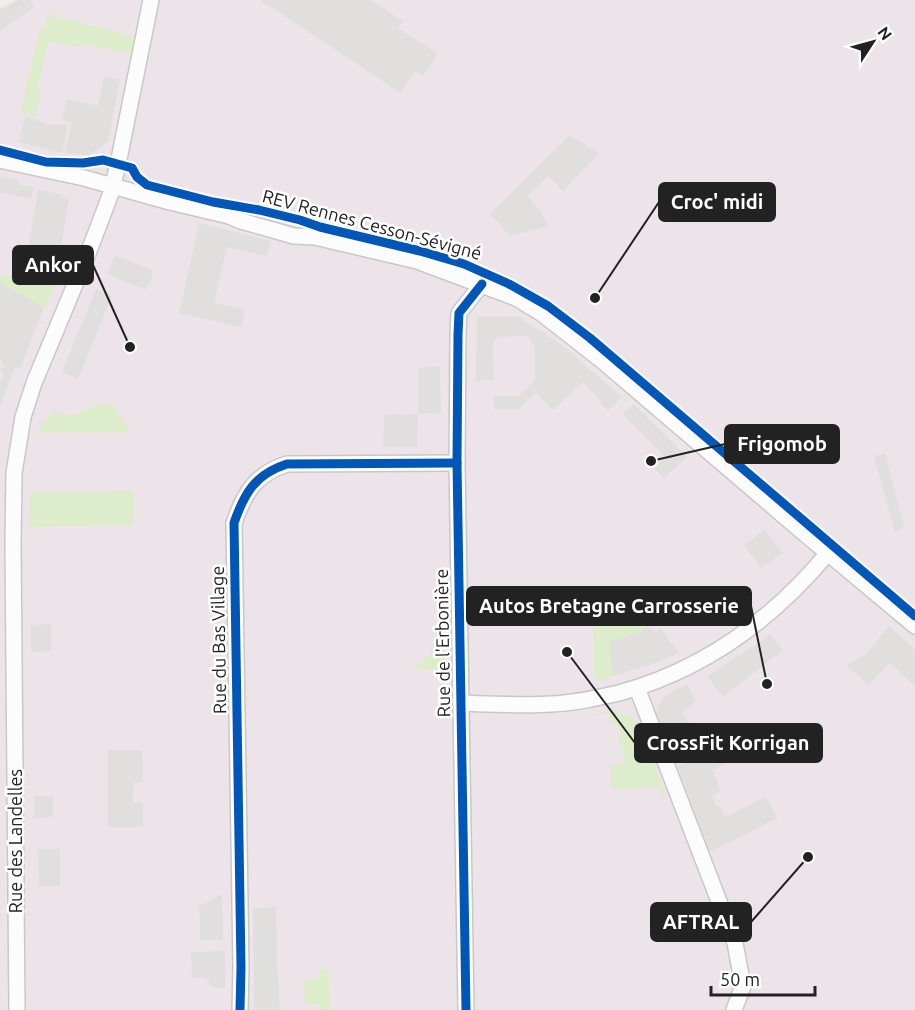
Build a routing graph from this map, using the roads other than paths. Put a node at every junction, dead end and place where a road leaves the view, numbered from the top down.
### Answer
1 (151, 0) edge
2 (0, 160) edge
3 (112, 185) junction
4 (482, 284) junction
5 (457, 463) junction
6 (828, 553) junction
7 (915, 626) edge
8 (637, 688) junction
9 (461, 703) junction
10 (18, 1010) edge
11 (240, 1010) edge
12 (466, 1010) edge
13 (734, 1010) edge

1 - 3 street, Rue des Landelles
2 - 3 street
3 - 4 street
3 - 10 street, Rue des Landelles
4 - 5 street, Rue de l'Erbonière
4 - 6 street
5 - 9 street, Rue de l'Erbonière
5 - 11 street, Rue du Bas Village
6 - 7 street
6 - 8 street
8 - 9 street
8 - 13 street
9 - 12 street, Rue de l'Erbonière

